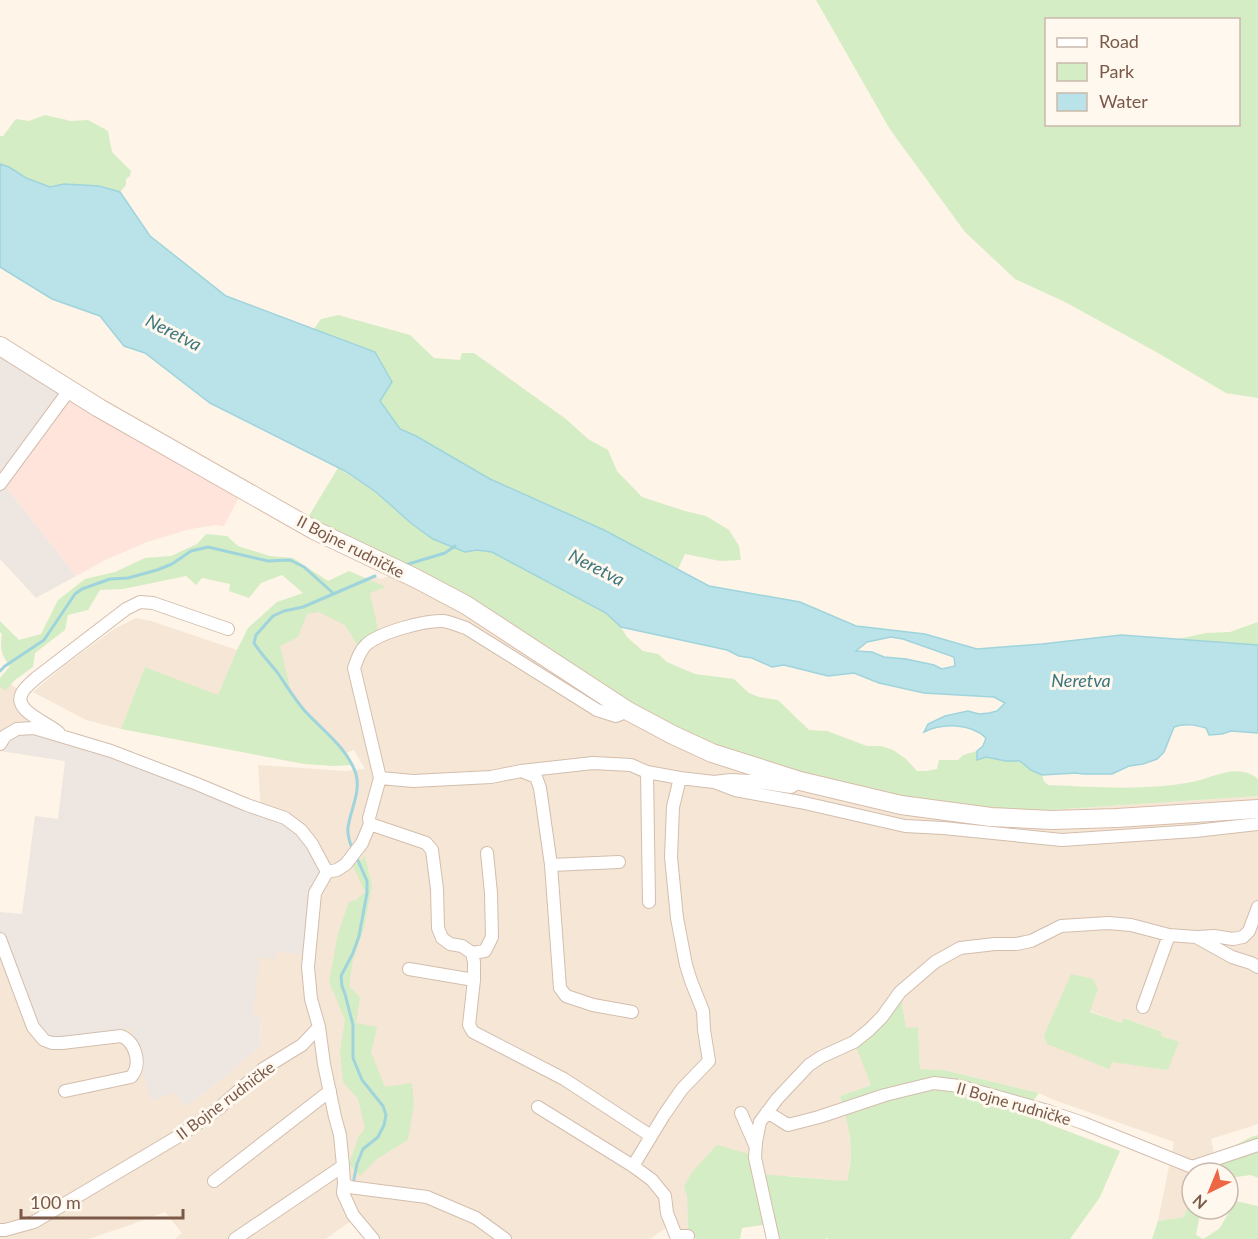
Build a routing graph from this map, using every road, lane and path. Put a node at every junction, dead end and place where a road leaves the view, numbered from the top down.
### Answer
1 (0, 346) edge
2 (70, 389) junction
3 (0, 484) edge
4 (228, 629) dead end
5 (628, 711) junction
6 (61, 737) junction
7 (0, 744) edge
8 (521, 771) junction
9 (647, 772) junction
10 (380, 778) junction
11 (680, 778) junction
12 (800, 781) junction
13 (714, 782) junction
14 (861, 795) junction
15 (1258, 809) edge
16 (863, 816) junction
17 (370, 824) junction
18 (1258, 824) edge
19 (487, 853) dead end
20 (619, 862) dead end
21 (550, 865) junction
22 (327, 872) junction
23 (649, 902) dead end
24 (1258, 907) edge
25 (1169, 935) junction
26 (1196, 938) junction
27 (0, 939) edge
28 (472, 953) junction
29 (1258, 968) edge
30 (409, 969) dead end
31 (474, 980) junction
32 (1143, 1007) dead end
33 (633, 1012) dead end
34 (319, 1028) junction
35 (65, 1091) dead end
36 (330, 1092) junction
37 (538, 1107) dead end
38 (766, 1112) junction
39 (741, 1113) dead end
40 (651, 1136) junction
41 (1258, 1145) edge
42 (755, 1146) junction
43 (343, 1166) junction
44 (633, 1166) junction
45 (214, 1181) dead end
46 (346, 1185) junction
47 (0, 1230) edge
48 (688, 1236) dead end
49 (235, 1239) edge
50 (372, 1239) edge
51 (505, 1239) edge
52 (773, 1239) edge

1 - 2 street, II Bojne rudničke
2 - 3 street
2 - 5 street, II Bojne rudničke
4 - 6 street
5 - 10 street, II Bojne rudničke
5 - 12 street, II Bojne rudničke
6 - 7 street
6 - 22 street
8 - 9 street
8 - 10 street
8 - 21 street
9 - 11 street
9 - 23 street
10 - 17 street, II Bojne rudničke
11 - 13 street
11 - 40 street
12 - 13 street, II Bojne rudničke
12 - 14 street, II Bojne rudničke
13 - 16 street
14 - 15 street, II Bojne rudničke
14 - 16 street
16 - 18 street
17 - 22 street, II Bojne rudničke
17 - 28 street
19 - 28 street
20 - 21 street
21 - 33 street
22 - 34 street
24 - 26 street
25 - 26 street
25 - 32 street
25 - 38 street
26 - 29 street
27 - 35 street
28 - 31 street
30 - 31 street
31 - 40 street
34 - 36 street
34 - 47 street, II Bojne rudničke
36 - 43 street
36 - 45 street
37 - 44 street
38 - 41 street, II Bojne rudničke
38 - 42 street
39 - 42 street
40 - 44 street
42 - 52 street
43 - 46 street
43 - 49 street
44 - 48 street
46 - 50 street
46 - 51 street

